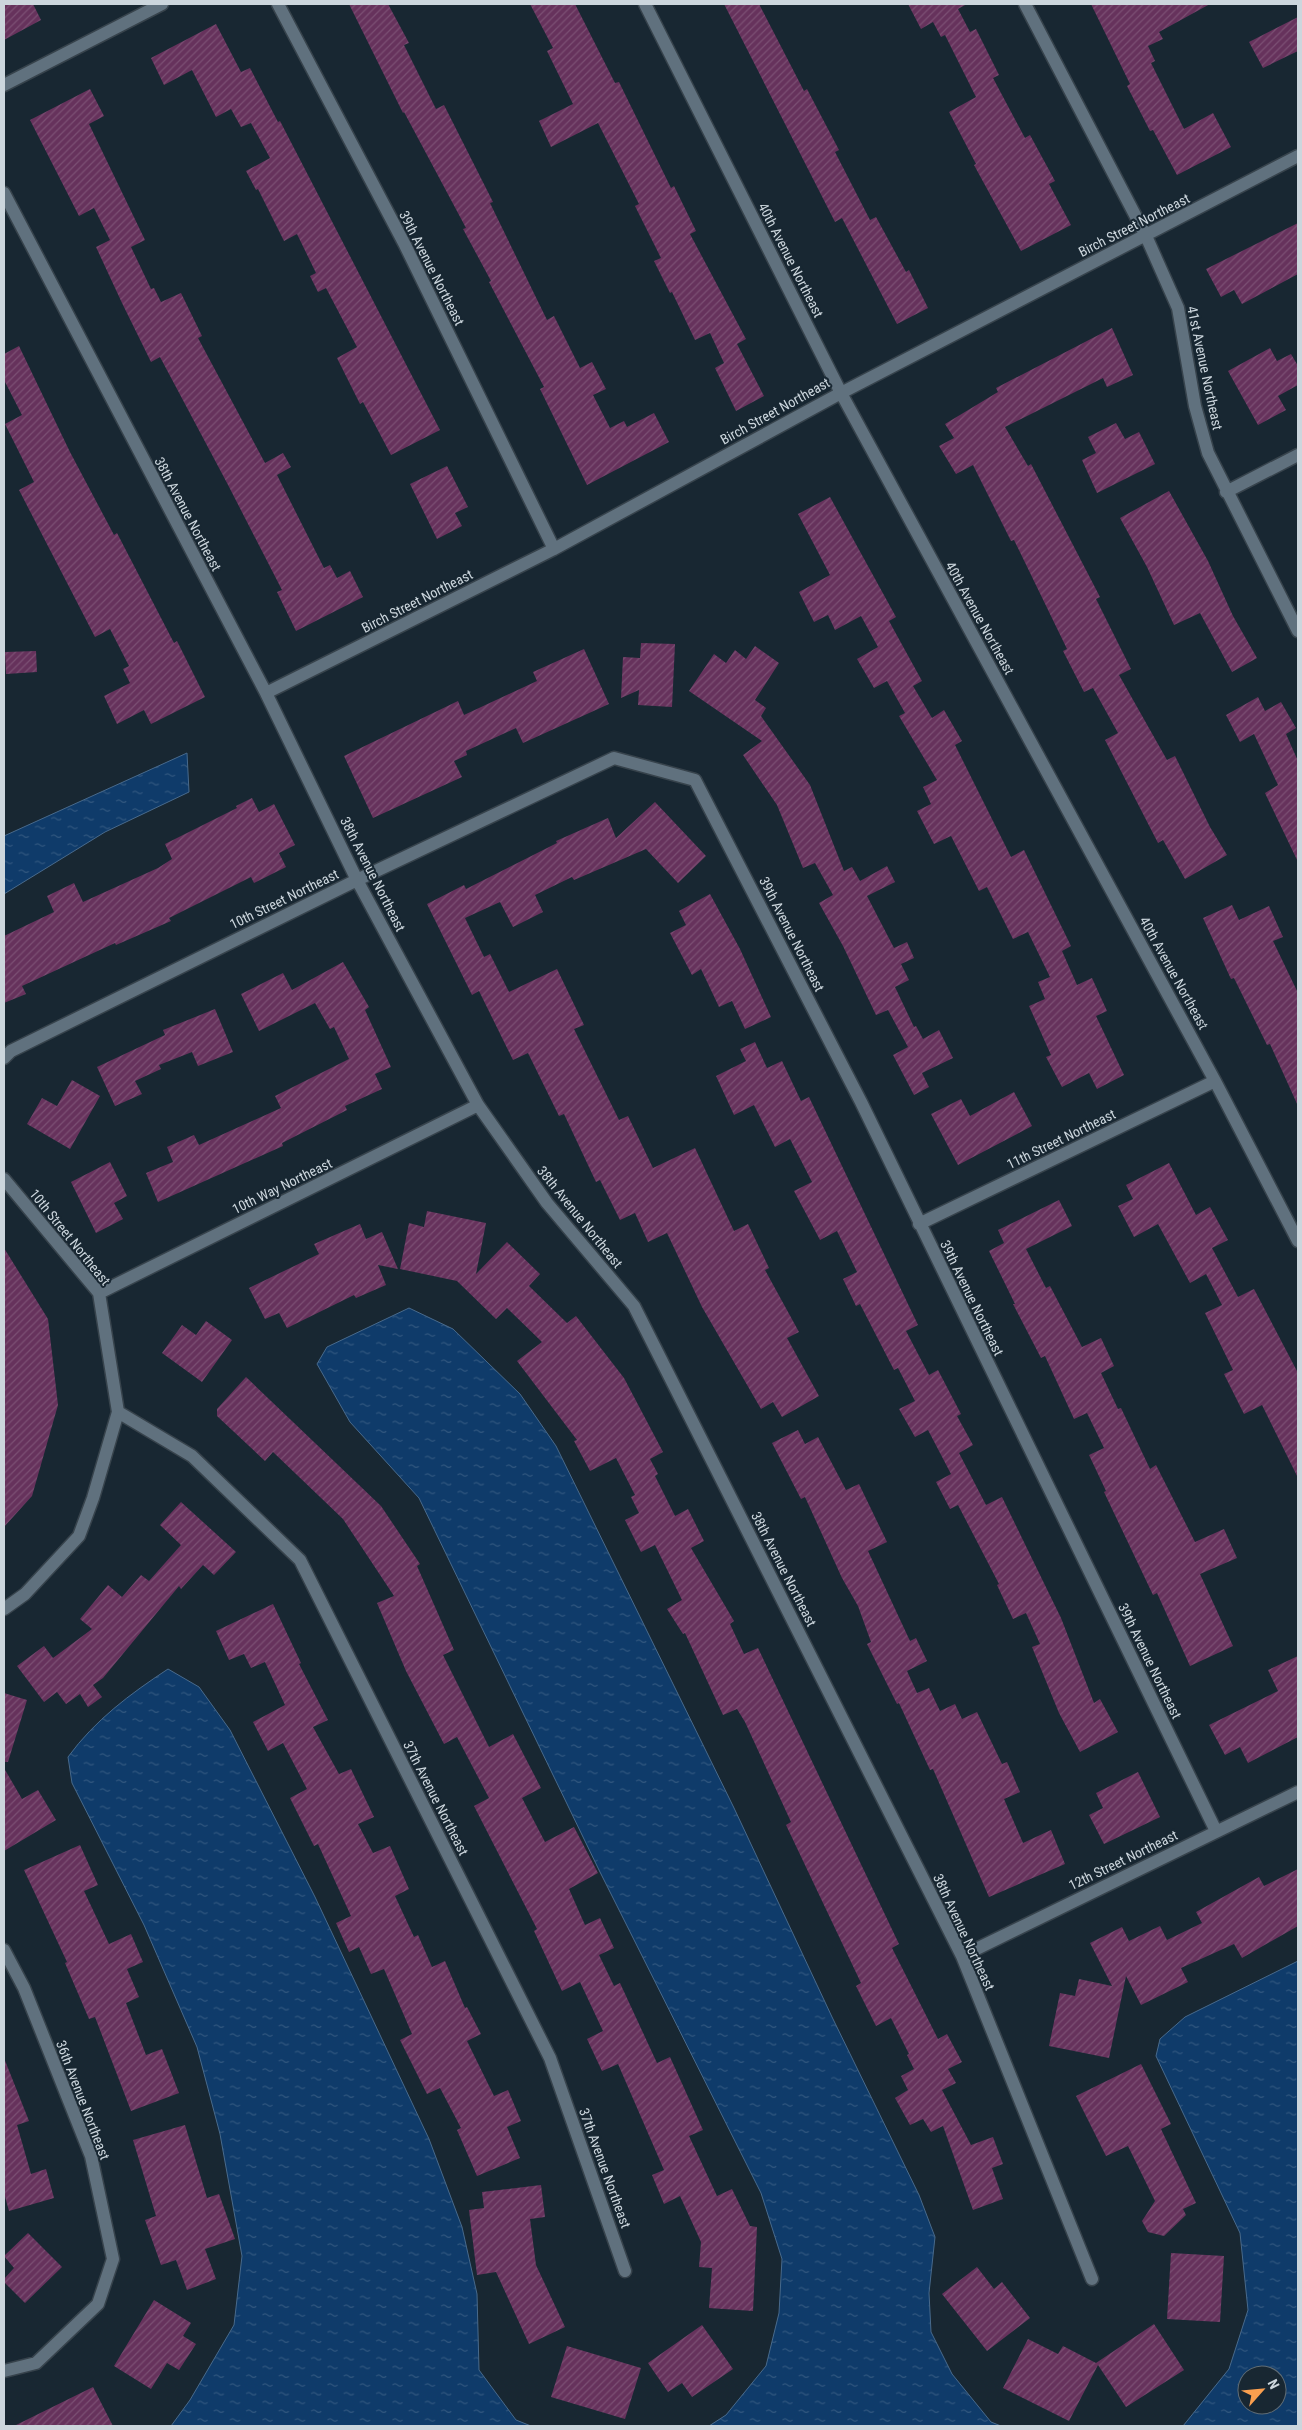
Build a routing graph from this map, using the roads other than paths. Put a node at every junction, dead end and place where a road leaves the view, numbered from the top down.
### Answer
1 (162, 4) edge
2 (278, 4) edge
3 (645, 4) edge
4 (1026, 4) edge
5 (4, 86) edge
6 (1298, 156) edge
7 (4, 193) edge
8 (1146, 236) junction
9 (841, 392) junction
10 (1298, 455) edge
11 (1226, 492) junction
12 (554, 549) junction
13 (1298, 632) edge
14 (266, 694) junction
15 (695, 780) joint
16 (357, 880) junction
17 (4, 1058) edge
18 (1215, 1081) junction
19 (478, 1106) junction
20 (4, 1178) edge
21 (919, 1224) junction
22 (1298, 1241) edge
23 (99, 1293) junction
24 (118, 1412) junction
25 (4, 1609) edge
26 (1298, 1792) edge
27 (1216, 1831) junction
28 (4, 1950) edge
29 (962, 1956) junction
30 (625, 2271) dead end
31 (1092, 2279) dead end
32 (8, 2370) edge

1 - 5 street
2 - 12 street, 39th Avenue Northeast
3 - 9 street, 40th Avenue Northeast
4 - 8 street, 41st Avenue Northeast
6 - 8 street, Birch Street Northeast
7 - 14 street, 38th Avenue Northeast
8 - 9 street, Birch Street Northeast
8 - 11 street, 41st Avenue Northeast
9 - 12 street, Birch Street Northeast
9 - 18 street, 40th Avenue Northeast
10 - 11 street
11 - 13 street, 41st Avenue Northeast
12 - 14 street, Birch Street Northeast
14 - 16 street, 38th Avenue Northeast
15 - 16 street, 10th Street Northeast
15 - 21 street, 39th Avenue Northeast
16 - 17 street, 10th Street Northeast
16 - 19 street, 38th Avenue Northeast
18 - 21 street, 11th Street Northeast
18 - 22 street, 40th Avenue Northeast
19 - 23 street, 10th Way Northeast
19 - 29 street, 38th Avenue Northeast
20 - 23 street, 10th Street Northeast
21 - 27 street, 39th Avenue Northeast
23 - 24 street, 10th Street Northeast
24 - 25 street, 10th Street Northeast
24 - 30 street, 37th Avenue Northeast
26 - 27 street, 12th Street Northeast
27 - 29 street, 12th Street Northeast
28 - 32 street, 36th Avenue Northeast
29 - 31 street, 38th Avenue Northeast

